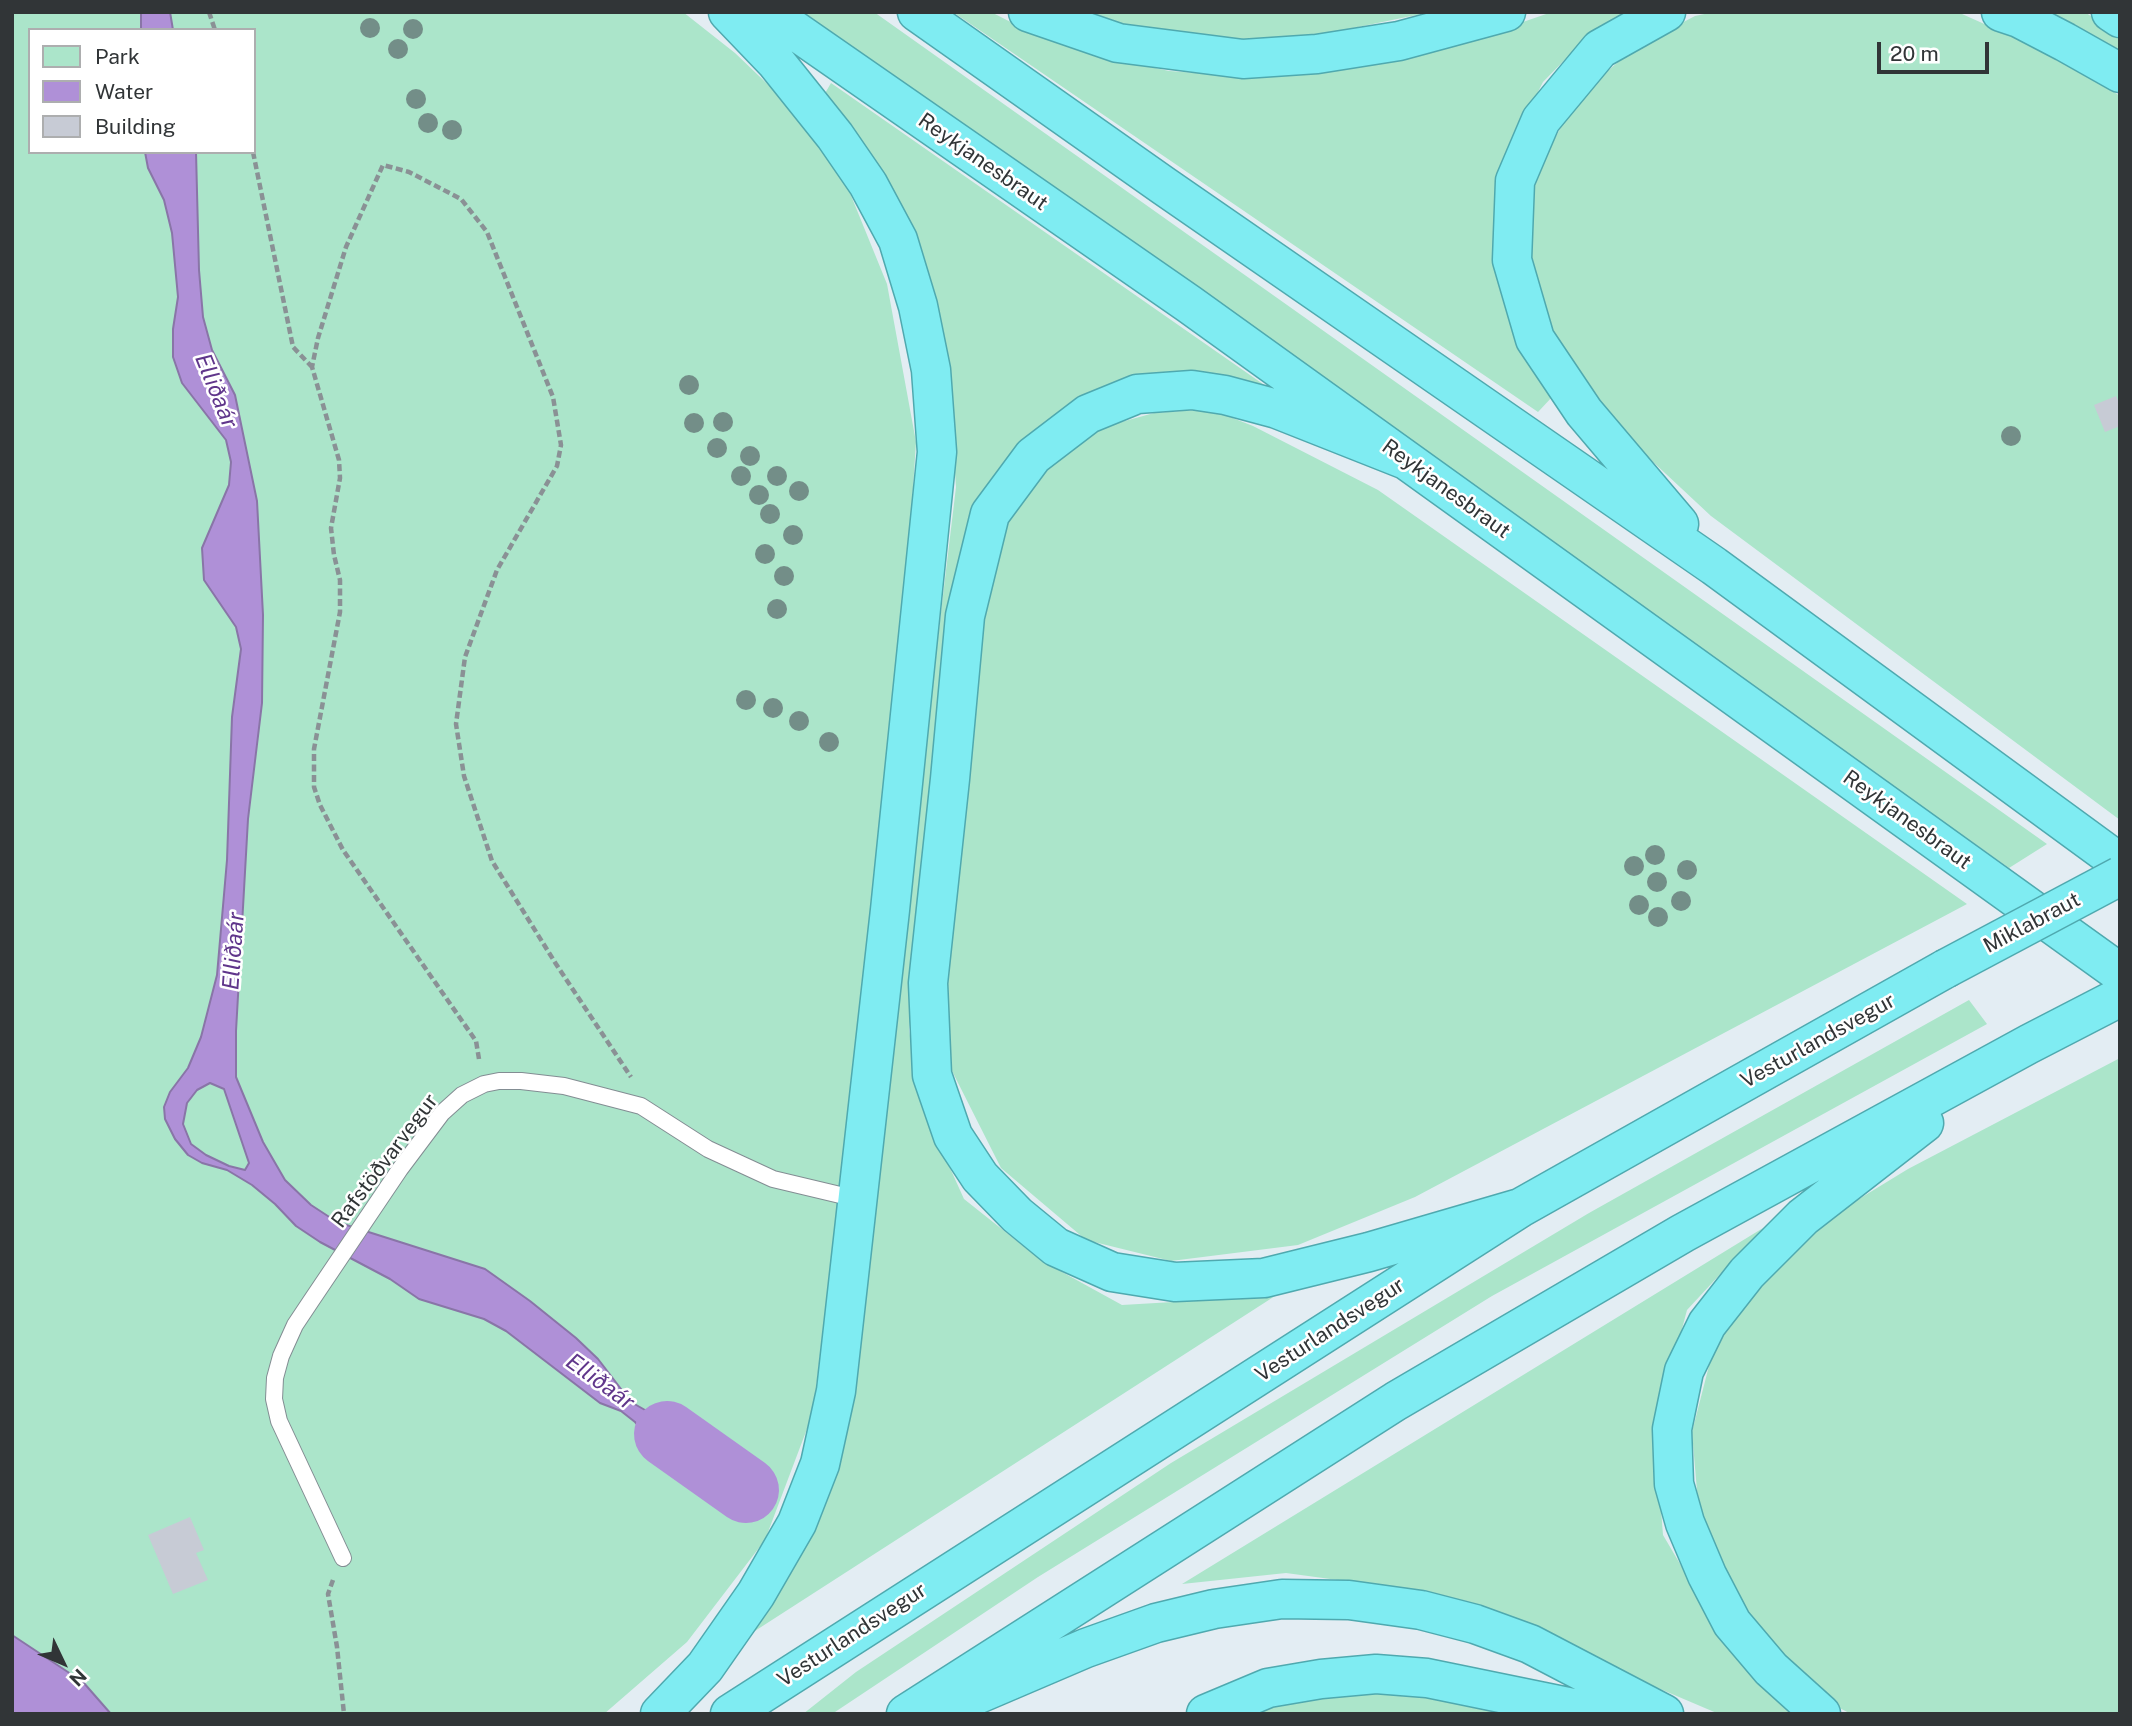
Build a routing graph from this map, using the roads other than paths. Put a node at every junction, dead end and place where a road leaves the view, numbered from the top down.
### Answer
1 (728, 12) edge
2 (768, 12) edge
3 (917, 12) edge
4 (1028, 12) edge
5 (1506, 12) edge
6 (1666, 12) edge
7 (2001, 12) edge
8 (2110, 12) edge
9 (2120, 18) edge
10 (2120, 73) edge
11 (1406, 460) junction
12 (1714, 566) junction
13 (2120, 863) edge
14 (2120, 876) edge
15 (1945, 969) joint
16 (2120, 973) edge
17 (2120, 997) edge
18 (2029, 1044) junction
19 (857, 1199) junction
20 (1520, 1208) junction
21 (343, 1558) road end
22 (660, 1714) edge
23 (730, 1714) edge
24 (906, 1714) edge
25 (930, 1714) edge
26 (1206, 1714) edge
27 (1603, 1714) edge
28 (1664, 1714) edge
29 (1821, 1714) edge

1 - 19 highway
2 - 11 highway, Reykjanesbraut
3 - 12 highway
4 - 5 highway
6 - 12 highway
7 - 10 highway
8 - 9 highway
11 - 16 highway, Reykjanesbraut
11 - 20 highway
12 - 13 highway
14 - 15 highway, Miklabraut, bridge
15 - 20 highway, Vesturlandsvegur
17 - 18 highway
18 - 24 highway
18 - 29 highway
19 - 21 lane, Rafstöðvarvegur
19 - 22 highway
20 - 23 highway, Vesturlandsvegur
25 - 28 highway
26 - 27 highway

